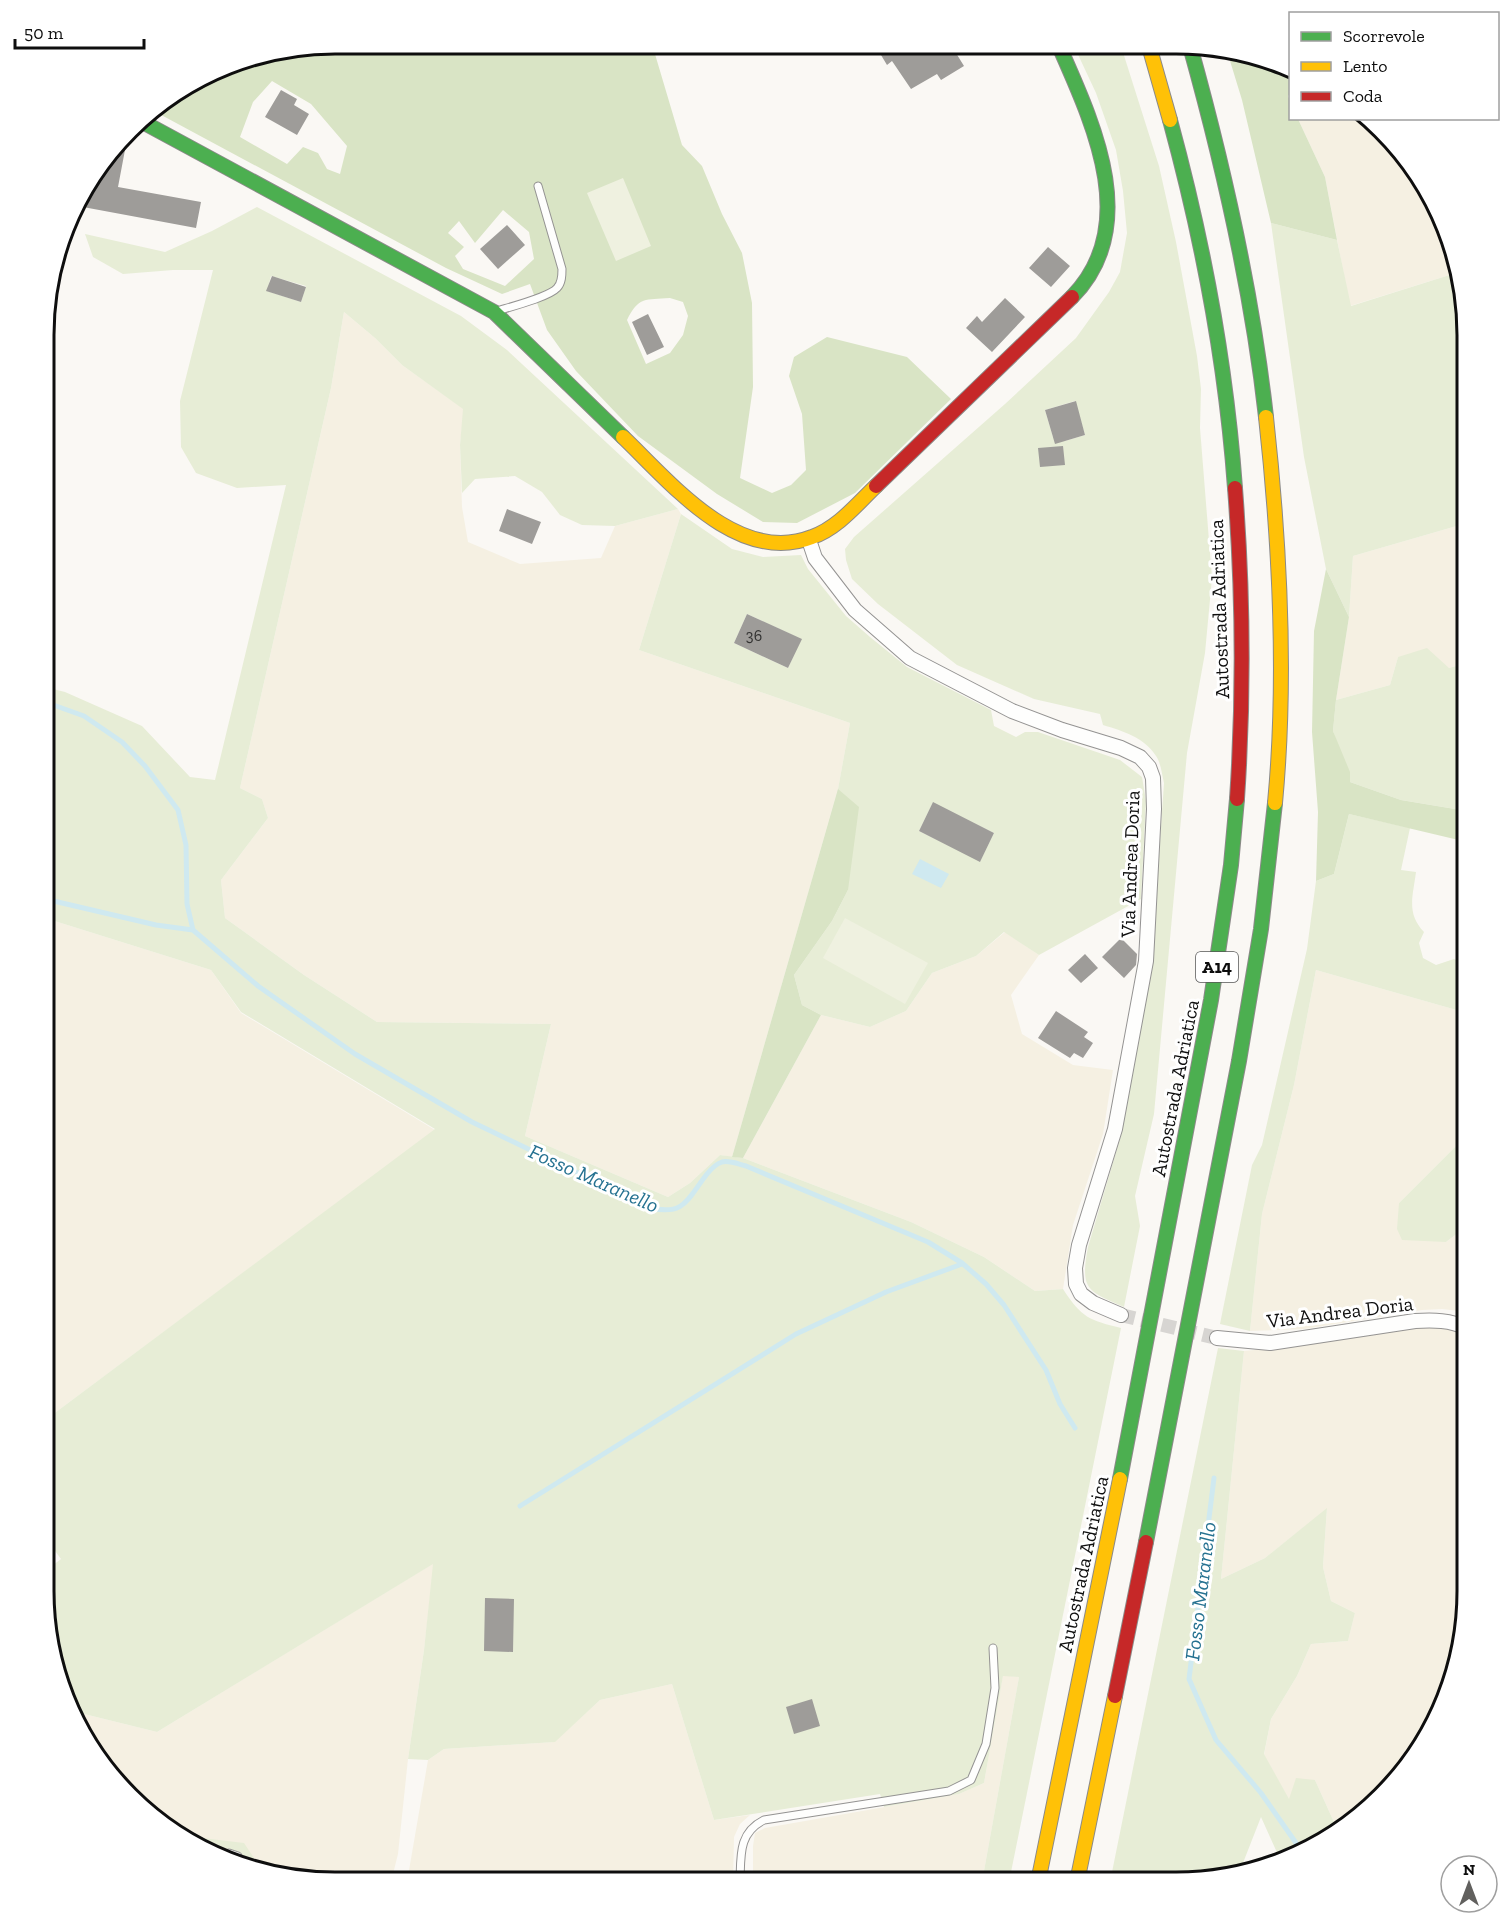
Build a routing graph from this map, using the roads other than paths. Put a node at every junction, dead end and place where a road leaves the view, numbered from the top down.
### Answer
1 (1063, 54) edge
2 (1151, 54) edge
3 (1192, 55) edge
4 (149, 125) edge
5 (538, 186) dead end
6 (494, 312) junction
7 (809, 540) junction
8 (1121, 1315) tunnel mouth
9 (1457, 1324) edge
10 (1217, 1338) tunnel mouth
11 (993, 1648) dead end
12 (741, 1872) edge
13 (1040, 1872) edge
14 (1079, 1872) edge

1 - 7 main road
2 - 13 main road, Autostrada Adriatica / A14
3 - 14 main road, A14
4 - 6 main road
5 - 6 lane
6 - 7 main road
7 - 8 street, Via Andrea Doria
9 - 10 street, Via Andrea Doria
11 - 12 lane

